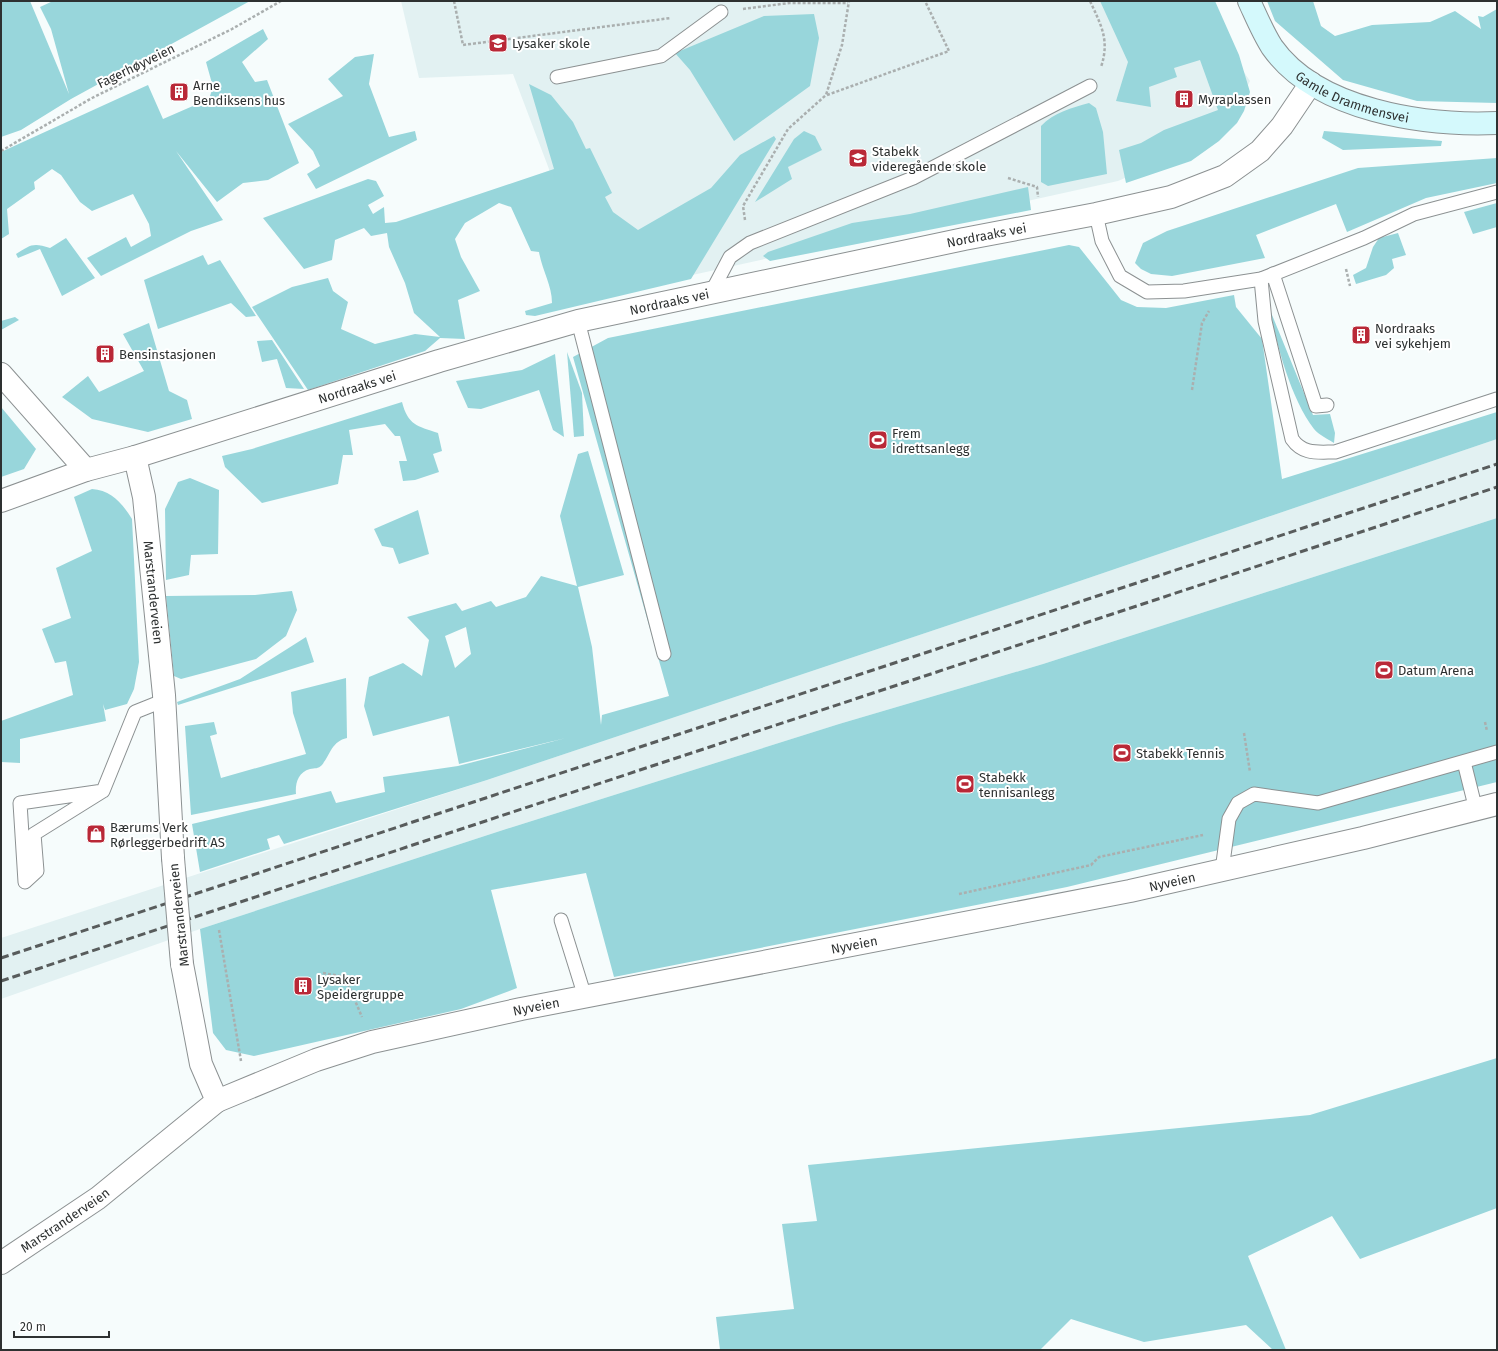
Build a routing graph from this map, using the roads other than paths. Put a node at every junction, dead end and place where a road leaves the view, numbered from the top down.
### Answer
1 (1249, 1) edge
2 (721, 12) road end
3 (557, 77) dead end
4 (1311, 83) junction
5 (1090, 86) road end
6 (1497, 123) edge
7 (1497, 192) edge
8 (1096, 214) junction
9 (1267, 276) junction
10 (711, 293) junction
11 (578, 321) junction
12 (1, 374) edge
13 (1497, 399) edge
14 (1327, 405) dead end
15 (135, 457) junction
16 (86, 470) junction
17 (1, 501) edge
18 (664, 654) dead end
19 (165, 700) junction
20 (1497, 752) edge
21 (1464, 762) junction
22 (103, 791) junction
23 (1497, 804) edge
24 (1476, 810) junction
25 (1222, 870) junction
26 (561, 920) dead end
27 (585, 997) junction
28 (217, 1101) junction
29 (1, 1263) edge

1 - 4 main road, Gamle Drammensvei
2 - 3 lane
4 - 6 main road, Gamle Drammensvei
4 - 8 street, Nordraaks vei
5 - 10 lane
7 - 9 lane
8 - 9 lane
8 - 10 street, Nordraaks vei
9 - 13 lane
9 - 14 lane
10 - 11 street, Nordraaks vei
11 - 15 street, Nordraaks vei
11 - 18 lane
12 - 16 street
15 - 16 street, Nordraaks vei
15 - 19 street, Marstranderveien
16 - 17 street, Nordraaks vei
19 - 22 lane
19 - 28 street, Marstranderveien, bridge
20 - 21 lane
21 - 24 lane
21 - 25 lane
22 - 22 lane
23 - 24 street, Nyveien
24 - 25 street, Nyveien
25 - 27 street, Nyveien
26 - 27 lane
27 - 28 street, Nyveien
28 - 29 street, Marstranderveien

